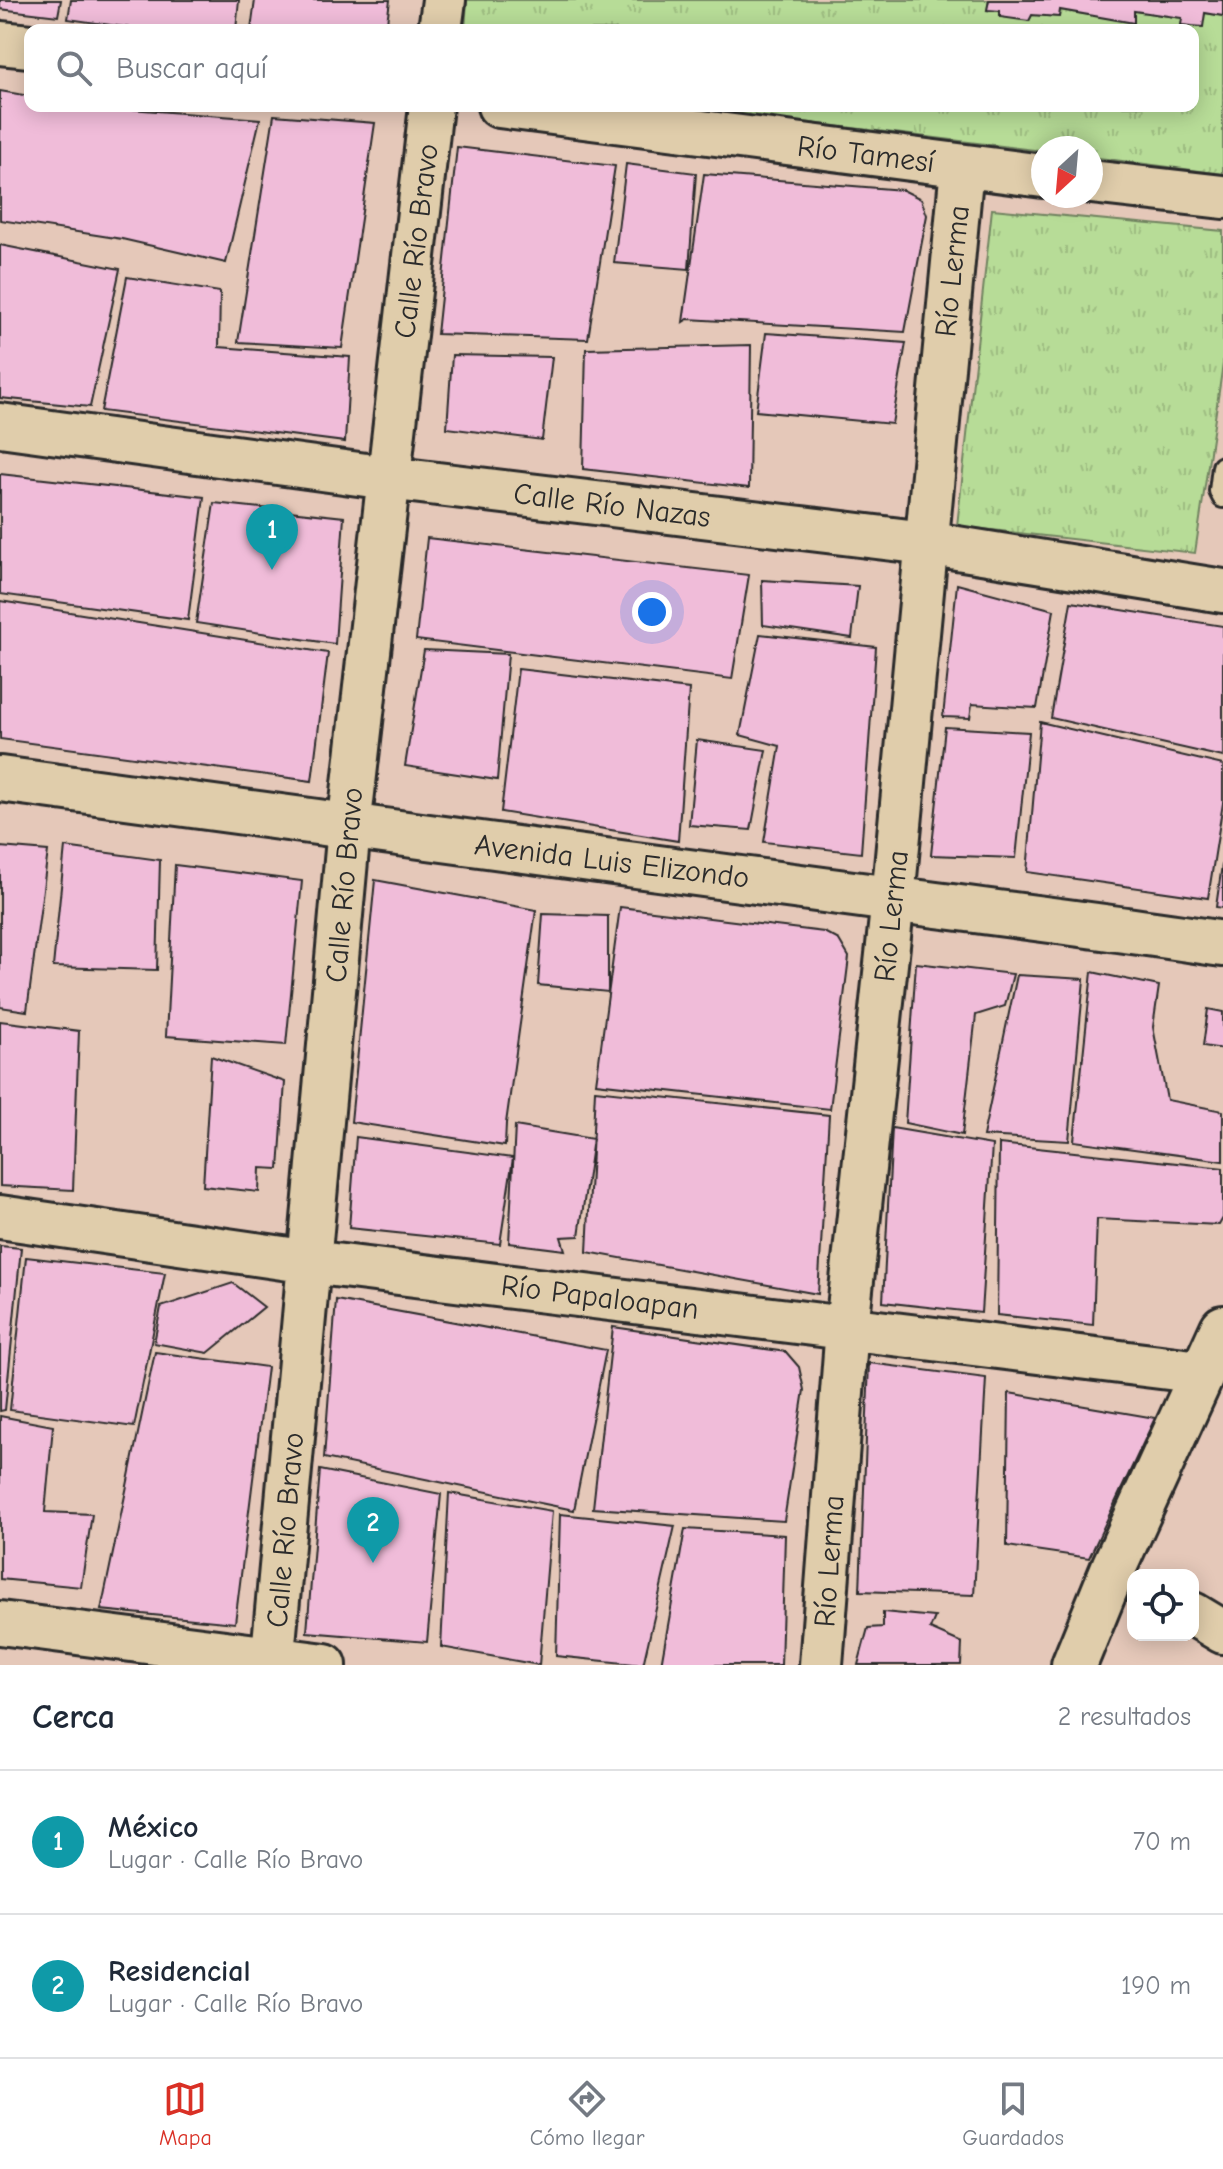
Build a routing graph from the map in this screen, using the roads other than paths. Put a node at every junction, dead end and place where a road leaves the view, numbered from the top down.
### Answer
1 (444, 0) edge
2 (441, 24) edge
3 (0, 43) edge
4 (24, 45) edge
5 (430, 112) edge
6 (545, 112) edge
7 (962, 167) junction
8 (1031, 175) edge
9 (1103, 183) edge
10 (1223, 197) edge
11 (0, 425) edge
12 (1223, 467) edge
13 (388, 478) junction
14 (1223, 497) edge
15 (926, 543) junction
16 (1223, 591) edge
17 (0, 779) edge
18 (349, 828) junction
19 (893, 899) junction
20 (1223, 944) edge
21 (0, 1217) edge
22 (310, 1262) junction
23 (847, 1327) junction
24 (1223, 1328) edge
25 (1201, 1372) junction
26 (1124, 1573) edge
27 (1199, 1618) edge
28 (0, 1623) edge
29 (1223, 1632) edge
30 (272, 1662) edge
31 (325, 1665) edge
32 (821, 1665) edge
33 (1074, 1665) edge

1 - 2 street
3 - 4 street
5 - 13 street, Calle Río Bravo
6 - 7 street, Río Tamesí
7 - 8 street, Río Tamesí
7 - 15 street, Río Lerma
9 - 10 street
11 - 13 street, Calle Río Nazas
12 - 14 lane
13 - 15 street, Calle Río Nazas
13 - 18 street, Calle Río Bravo
15 - 16 street, Calle Río Nazas
15 - 19 street, Río Lerma
17 - 18 street, Avenida Luis Elizondo
18 - 19 street, Avenida Luis Elizondo
18 - 22 street, Calle Río Bravo
19 - 20 street, Avenida Luis Elizondo
19 - 23 street, Río Lerma
21 - 22 street, Río Papaloapan
22 - 23 street, Río Papaloapan
22 - 30 street, Calle Río Bravo
23 - 25 street, Río Papaloapan
23 - 32 street, Río Lerma
24 - 25 street
25 - 26 street
26 - 33 street
27 - 29 street
28 - 30 street
30 - 31 street

